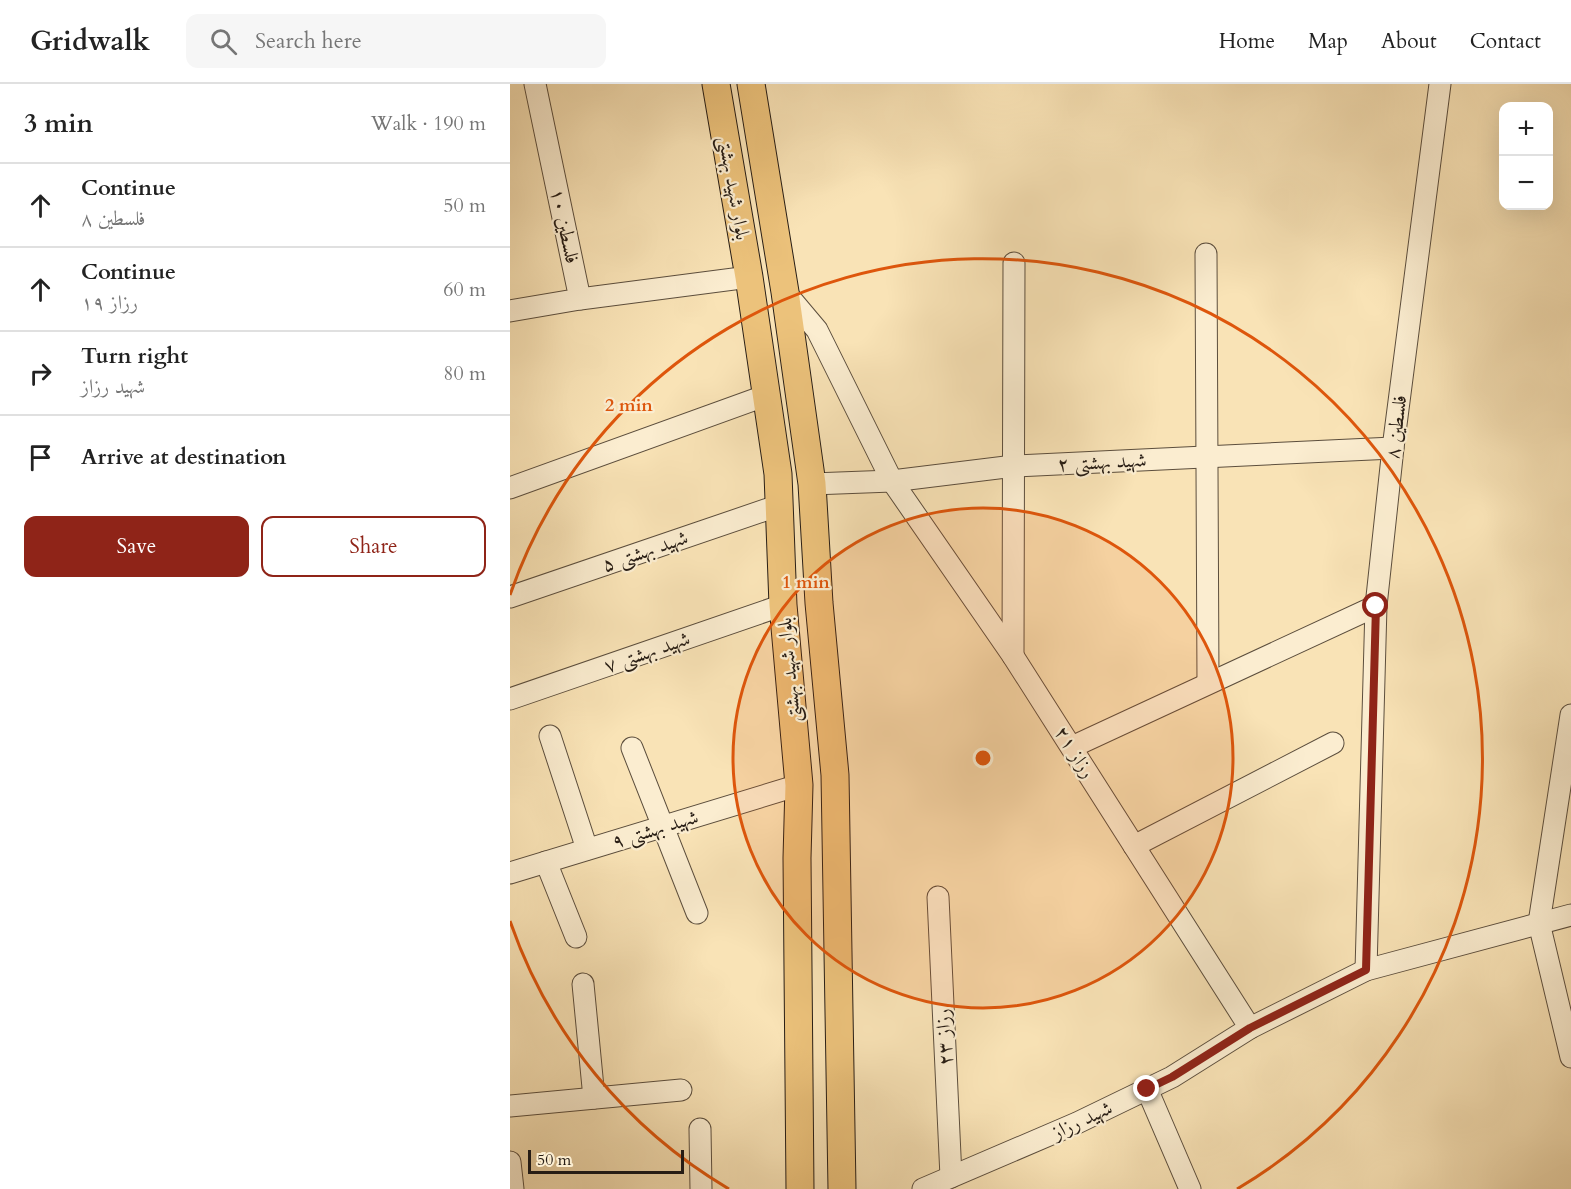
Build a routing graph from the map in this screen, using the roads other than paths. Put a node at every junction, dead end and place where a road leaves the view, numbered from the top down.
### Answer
1 (535, 84) edge
2 (716, 84) edge
3 (751, 84) edge
4 (1440, 84) edge
5 (767, 185) junction
6 (734, 187) junction
7 (1206, 254) dead end
8 (1014, 263) dead end
9 (749, 277) junction
10 (785, 292) junction
11 (580, 299) junction
12 (510, 311) edge
13 (767, 395) junction
14 (1393, 448) junction
15 (1207, 457) junction
16 (1014, 466) junction
17 (892, 481) junction
18 (812, 484) junction
19 (510, 488) edge
20 (780, 505) junction
21 (510, 597) edge
22 (783, 605) junction
23 (1376, 606) junction
24 (1013, 656) junction
25 (1208, 683) junction
26 (510, 699) edge
27 (1571, 715) edge
28 (550, 736) dead end
29 (1334, 742) dead end
30 (632, 747) dead end
31 (1072, 747) junction
32 (799, 785) junction
33 (663, 826) junction
34 (1134, 846) junction
35 (587, 849) junction
36 (546, 862) junction
37 (510, 873) edge
38 (938, 897) dead end
39 (697, 913) dead end
40 (1571, 915) edge
41 (1539, 923) junction
42 (576, 937) dead end
43 (1366, 970) junction
44 (583, 984) dead end
45 (1250, 1028) junction
46 (1571, 1057) edge
47 (1147, 1089) junction
48 (681, 1090) dead end
49 (594, 1098) junction
50 (510, 1106) edge
51 (700, 1129) dead end
52 (510, 1162) edge
53 (951, 1177) junction
54 (513, 1189) edge
55 (701, 1189) edge
56 (800, 1189) edge
57 (842, 1189) edge
58 (923, 1189) edge
59 (1190, 1189) edge

1 - 11 street, فلسطین ۱۰
2 - 6 main road, بلوار شهید بهشتی
3 - 5 main road, بلوار شهید بهشتی
4 - 14 street, فلسطین ۸
5 - 6 main road
5 - 10 main road, بلوار شهید بهشتی
6 - 9 main road, بلوار شهید بهشتی
7 - 15 street
8 - 16 street
9 - 11 street
9 - 13 main road, بلوار شهید بهشتی
10 - 17 street, رزاز ۲۱
10 - 18 main road, بلوار شهید بهشتی
11 - 12 street
13 - 19 street
13 - 20 main road, بلوار شهید بهشتی
14 - 15 street, شهید بهشتی ۲
14 - 23 street, فلسطین ۸
15 - 16 street, شهید بهشتی ۲
15 - 25 street
16 - 17 street, شهید بهشتی ۲
16 - 24 street
17 - 18 street, شهید بهشتی ۲
17 - 24 street, رزاز ۲۱
18 - 57 main road, بلوار شهید بهشتی
20 - 21 street, شهید بهشتی ۵
20 - 22 main road, بلوار شهید بهشتی
22 - 26 street, شهید بهشتی ۷
22 - 32 main road, بلوار شهید بهشتی
23 - 25 street
23 - 43 street, فلسطین ۸
24 - 31 street, رزاز ۲۱
25 - 31 street
27 - 41 street
28 - 35 street
29 - 34 street
30 - 33 street
31 - 34 street, رزاز ۲۱
32 - 33 street, شهید بهشتی ۹
32 - 56 main road, بلوار شهید بهشتی
33 - 35 street, شهید بهشتی ۹
33 - 39 street
34 - 45 street, رزاز ۲۱
35 - 36 street, شهید بهشتی ۹
36 - 37 street, شهید بهشتی ۹
36 - 42 street
38 - 53 street, رزاز ۲۳
40 - 41 street, شهید رزاز
41 - 43 street, شهید رزاز
41 - 46 street
43 - 45 street, شهید رزاز
44 - 49 street
45 - 47 street, شهید رزاز
47 - 53 street, شهید رزاز
47 - 59 street
48 - 49 street
49 - 50 street
51 - 55 street
52 - 54 street
53 - 58 street, شهید رزاز

